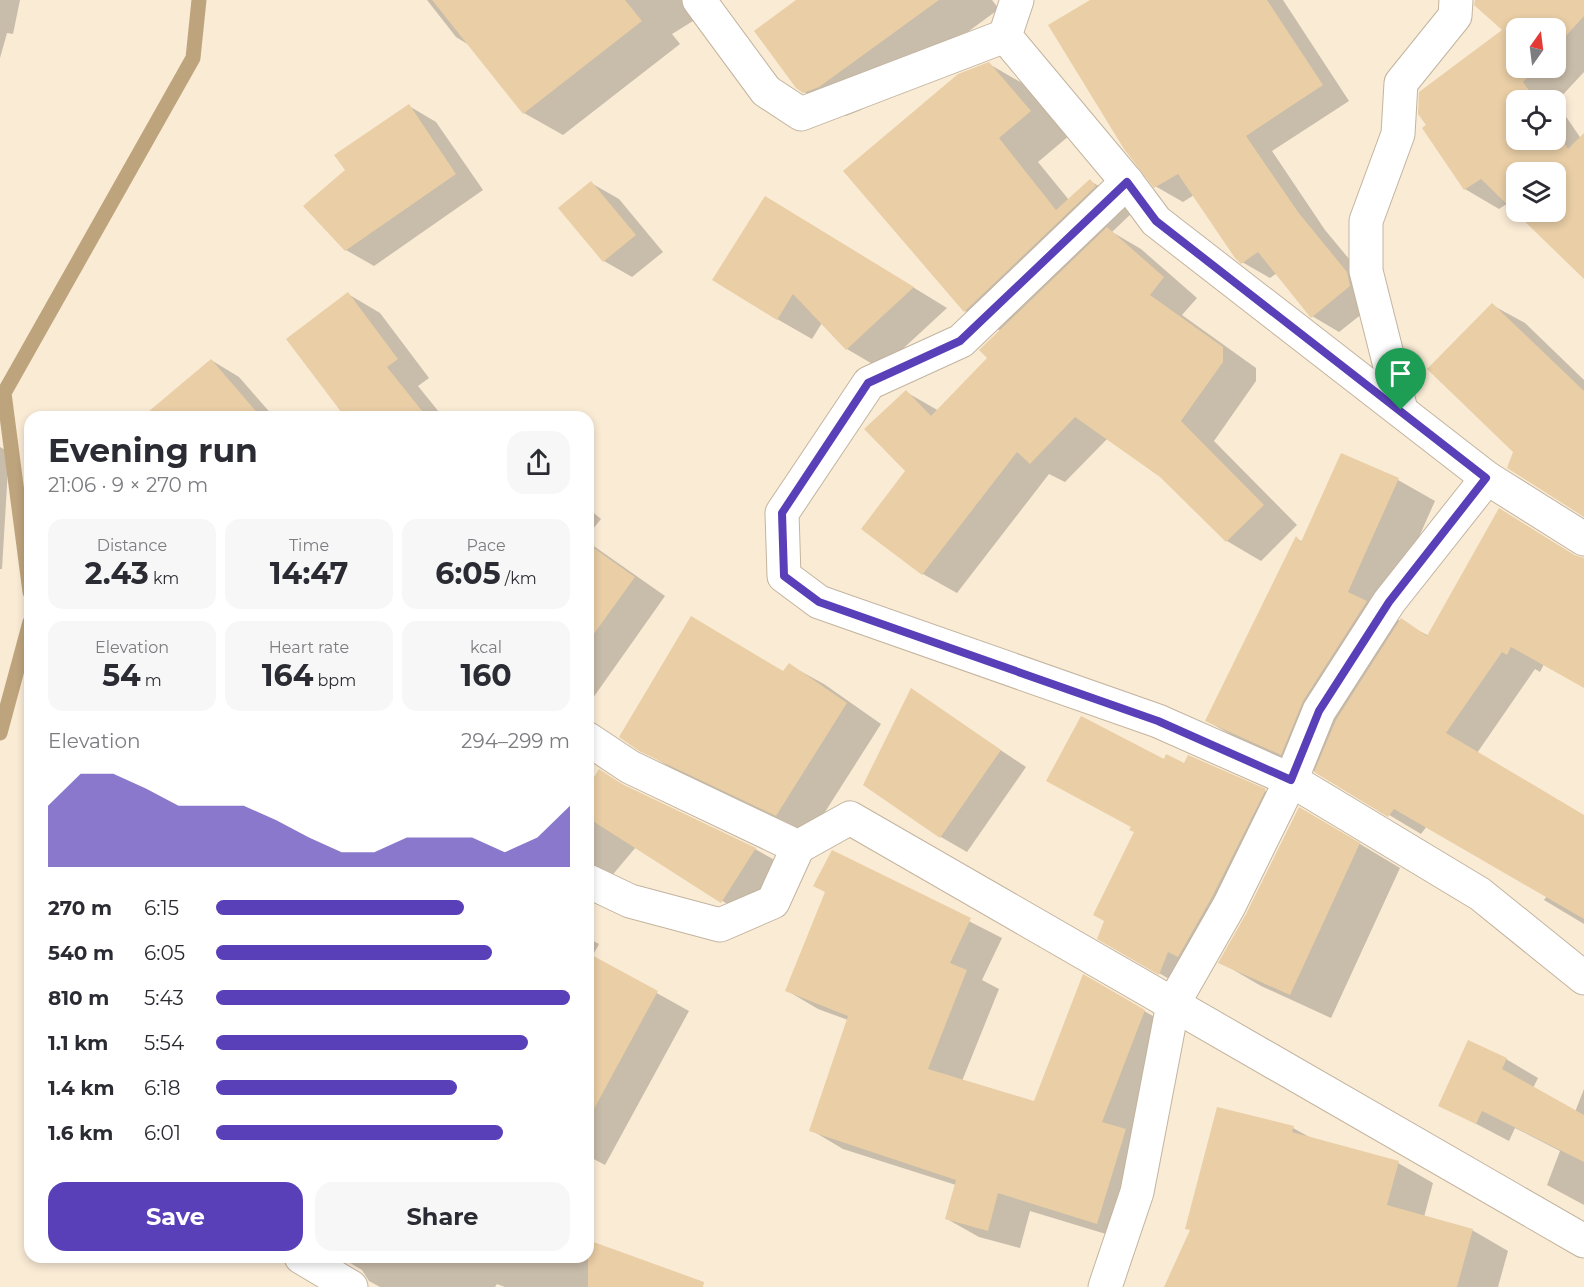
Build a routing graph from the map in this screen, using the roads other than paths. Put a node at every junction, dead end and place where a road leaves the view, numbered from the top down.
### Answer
1 (699, 0) edge
2 (1017, 0) edge
3 (1456, 0) edge
4 (1005, 36) junction
5 (1127, 182) junction
6 (1401, 410) junction
7 (1486, 478) junction
8 (1584, 539) edge
9 (594, 743) edge
10 (1291, 780) junction
11 (798, 847) junction
12 (594, 884) edge
13 (1584, 978) edge
14 (1173, 1004) junction
15 (1584, 1241) edge
16 (311, 1263) edge
17 (351, 1287) edge
18 (1105, 1287) edge

1 - 4 street
2 - 4 street
3 - 6 street
4 - 5 street
5 - 6 street
5 - 10 street
6 - 7 street
7 - 8 street
7 - 10 street
9 - 11 street
10 - 13 street
10 - 14 street
11 - 12 street
11 - 14 street
14 - 15 street
14 - 18 street
16 - 17 street

